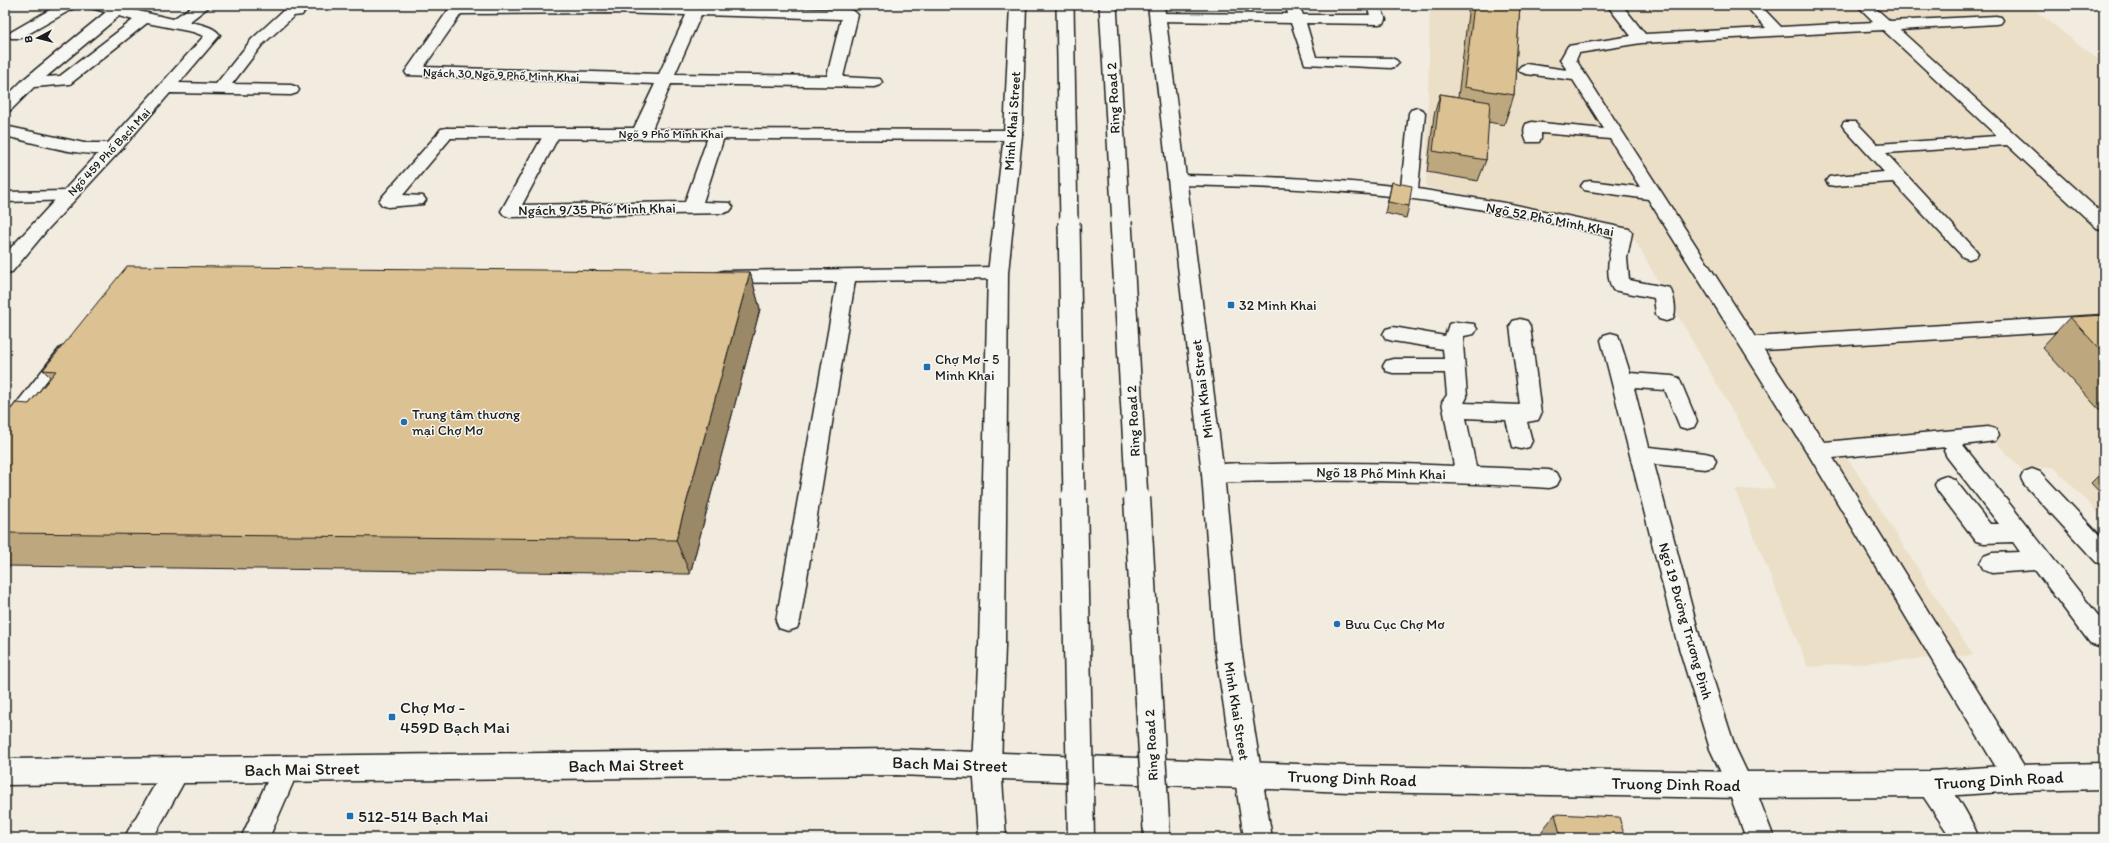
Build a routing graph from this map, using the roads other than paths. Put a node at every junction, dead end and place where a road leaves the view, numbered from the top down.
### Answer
1 (69, 5) edge
2 (96, 5) edge
3 (204, 5) edge
4 (302, 5) edge
5 (1018, 5) edge
6 (1065, 5) edge
7 (1108, 5) edge
8 (1373, 5) edge
9 (1614, 5) edge
10 (1752, 5) edge
11 (1864, 5) edge
12 (696, 10) junction
13 (116, 11) junction
14 (1157, 11) edge
15 (1295, 12) edge
16 (144, 18) junction
17 (1996, 20) dead end
18 (176, 24) junction
19 (1888, 26) junction
20 (1778, 32) junction
21 (16, 35) dead end
22 (1641, 39) junction
23 (1391, 62) dead end
24 (1526, 70) dead end
25 (1578, 76) junction
26 (665, 79) junction
27 (834, 80) junction
28 (30, 82) junction
29 (874, 82) dead end
30 (167, 88) junction
31 (220, 89) junction
32 (291, 90) dead end
33 (5, 107) edge
34 (1417, 113) dead end
35 (1850, 125) dead end
36 (5, 131) edge
37 (446, 133) joint
38 (641, 133) junction
39 (552, 134) junction
40 (717, 134) junction
41 (1013, 134) junction
42 (1616, 135) junction
43 (1533, 138) dead end
44 (2011, 140) junction
45 (113, 148) junction
46 (1873, 149) junction
47 (1897, 176) junction
48 (1177, 180) junction
49 (1835, 181) dead end
50 (1590, 186) dead end
51 (1409, 193) junction
52 (1654, 194) junction
53 (68, 196) junction
54 (5, 197) edge
55 (417, 200) dead end
56 (724, 207) dead end
57 (692, 208) junction
58 (2104, 225) edge
59 (1969, 253) dead end
60 (5, 267) edge
61 (998, 273) junction
62 (846, 276) junction
63 (703, 278) edge
64 (1666, 314) dead end
65 (2104, 322) edge
66 (1520, 326) dead end
67 (1467, 329) dead end
68 (1393, 334) dead end
69 (78, 339) edge
70 (1610, 340) dead end
71 (1453, 344) junction
72 (1750, 344) junction
73 (1393, 366) dead end
74 (1454, 366) junction
75 (1621, 380) junction
76 (1453, 410) junction
77 (1515, 414) junction
78 (1687, 421) dead end
79 (5, 433) edge
80 (1988, 435) dead end
81 (1520, 441) dead end
82 (1818, 451) junction
83 (1955, 451) dead end
84 (1640, 454) junction
85 (1705, 461) dead end
86 (1212, 474) junction
87 (1467, 474) junction
88 (2032, 478) dead end
89 (1549, 479) dead end
90 (1946, 486) dead end
91 (2019, 532) junction
92 (2104, 555) edge
93 (2041, 560) junction
94 (1992, 563) dead end
95 (788, 621) dead end
96 (2104, 634) edge
97 (987, 765) junction
98 (286, 769) junction
99 (177, 771) junction
100 (5, 772) edge
101 (1247, 774) junction
102 (2104, 776) edge
103 (2016, 778) junction
104 (1930, 784) junction
105 (1740, 785) junction
106 (138, 838) edge
107 (255, 838) edge
108 (992, 838) edge
109 (1081, 838) edge
110 (1157, 838) edge
111 (1258, 838) edge
112 (1760, 838) edge
113 (1965, 838) edge

1 - 21 lane
2 - 13 lane
3 - 18 lane
4 - 31 lane
5 - 41 main road, Minh Khai Street
6 - 109 main road, bridge
7 - 110 main road, Ring Road 2, bridge
8 - 15 lane
9 - 22 lane
10 - 20 lane
11 - 19 lane
12 - 26 main road
12 - 26 main road, Ngách 30 Ngõ 9 Phố Minh Khai
12 - 27 main road, Ngách 30 Ngõ 9 Phố Minh Khai
13 - 16 lane
13 - 28 lane
14 - 15 lane
14 - 48 main road, Minh Khai Street
15 - 23 lane
16 - 18 lane
16 - 28 lane
17 - 19 lane
18 - 30 lane, Ngõ 459 Phố Bạch Mai
19 - 20 lane
19 - 44 lane
20 - 22 lane
22 - 25 lane
24 - 25 lane
25 - 42 lane
26 - 27 main road, Ngách 30 Ngõ 9 Phố Minh Khai
26 - 38 main road
27 - 29 main road, Ngách 30 Ngõ 9 Phố Minh Khai
28 - 33 lane
30 - 31 lane
30 - 45 lane, Ngõ 459 Phố Bạch Mai
31 - 32 lane
34 - 51 lane
35 - 46 lane
36 - 45 lane
37 - 39 main road, Ngõ 9 Phố Minh Khai
37 - 55 lane, Ngõ 9 Phố Minh Khai
38 - 39 main road, Ngõ 9 Phố Minh Khai
38 - 40 main road, Ngõ 9 Phố Minh Khai
39 - 57 lane, Ngách 9/35 Phố Minh Khai
40 - 41 main road, Ngõ 9 Phố Minh Khai
40 - 57 lane
41 - 61 main road, Minh Khai Street
42 - 43 lane
42 - 52 lane
44 - 46 lane
44 - 58 lane
45 - 53 main road, Ngõ 459 Phố Bạch Mai
46 - 47 lane
47 - 49 lane
47 - 59 lane
48 - 51 lane, Ngõ 52 Phố Minh Khai
48 - 86 main road, Minh Khai Street
50 - 52 lane
51 - 64 lane, Ngõ 52 Phố Minh Khai
52 - 72 lane
53 - 54 lane
53 - 60 main road, Ngõ 459 Phố Bạch Mai
56 - 57 lane, Ngách 9/35 Phố Minh Khai
61 - 62 lane
61 - 97 main road, Minh Khai Street
62 - 63 lane
62 - 95 lane
65 - 72 lane
66 - 77 lane
67 - 71 lane
68 - 71 lane
69 - 79 lane
70 - 75 lane, Ngõ 19 Đường Trương Định
71 - 74 lane
72 - 82 lane
73 - 74 lane
74 - 76 lane
75 - 78 lane
75 - 84 lane, Ngõ 19 Đường Trương Định
76 - 77 lane
76 - 87 lane
77 - 81 lane
80 - 82 lane
82 - 103 lane
83 - 91 lane
84 - 85 lane
84 - 105 lane, Ngõ 19 Đường Trương Định
86 - 87 lane, Ngõ 18 Phố Minh Khai
86 - 101 main road, Minh Khai Street
87 - 89 lane, Ngõ 18 Phố Minh Khai
88 - 92 lane
90 - 91 lane
91 - 93 lane
93 - 94 lane
93 - 96 lane
97 - 98 main road, Bach Mai Street
97 - 101 main road, Bach Mai Street
97 - 108 main road, Minh Khai Street
98 - 99 main road, Bach Mai Street
98 - 107 lane
99 - 100 main road, Bach Mai Street
99 - 106 lane
101 - 105 main road, Truong Dinh Road
101 - 111 main road, Minh Khai Street
102 - 103 main road, Truong Dinh Road
103 - 104 main road, Truong Dinh Road
104 - 105 main road, Truong Dinh Road
104 - 113 lane
105 - 112 main road

